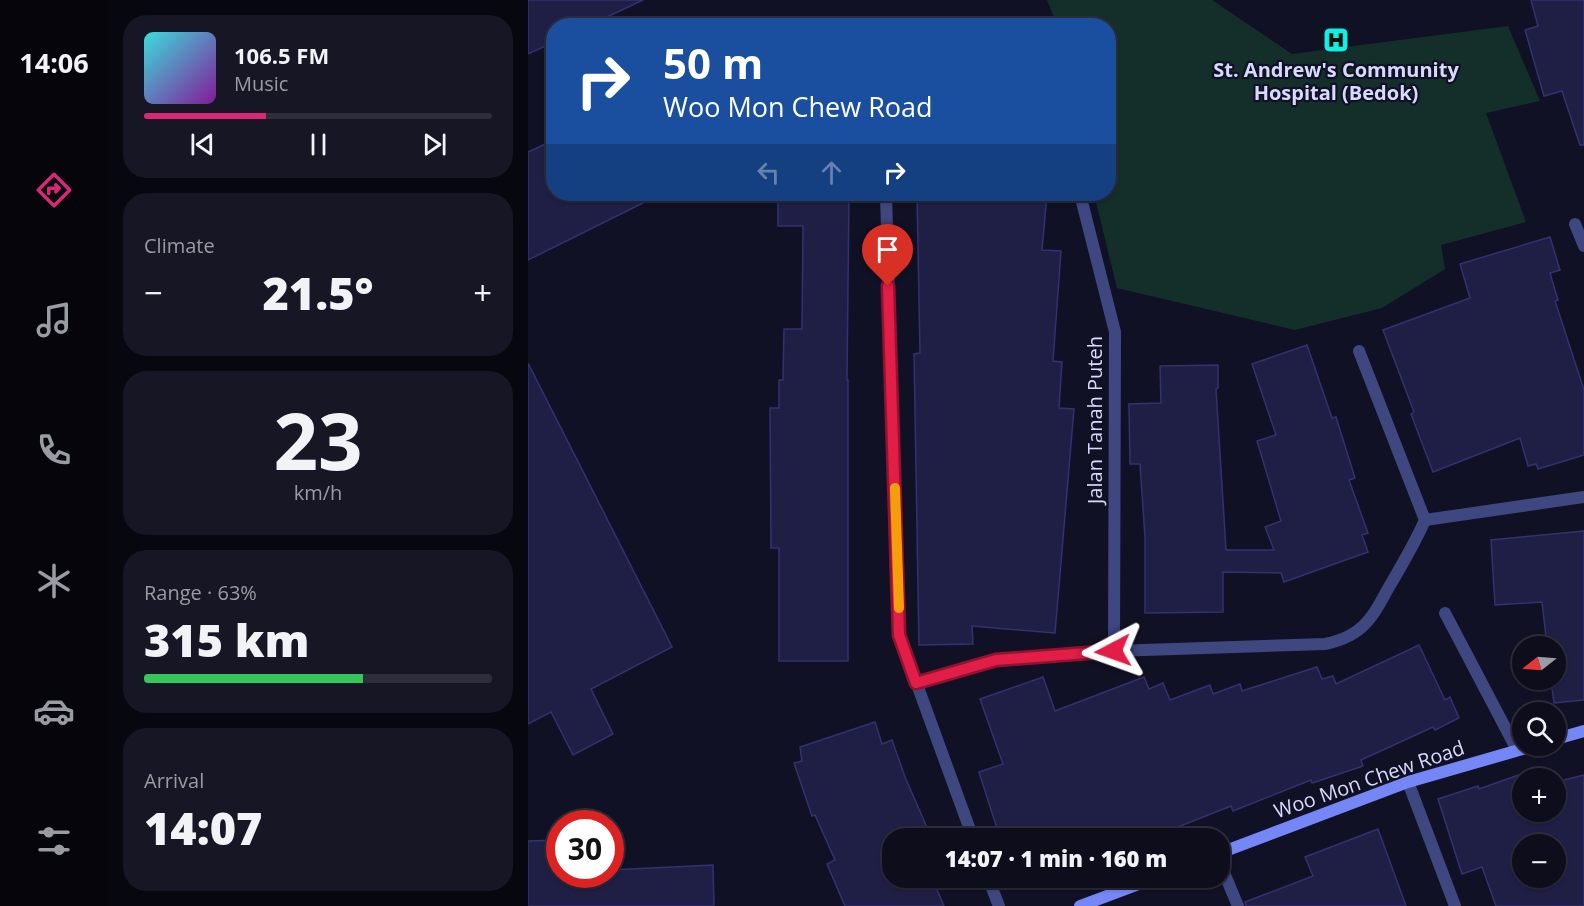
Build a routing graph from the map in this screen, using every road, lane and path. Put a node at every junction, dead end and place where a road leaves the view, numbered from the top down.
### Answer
1 (886, 201) edge
2 (1082, 201) edge
3 (1575, 224) dead end
4 (1584, 246) edge
5 (1359, 351) dead end
6 (1584, 497) edge
7 (1425, 520) junction
8 (1445, 613) dead end
9 (1113, 651) junction
10 (916, 683) junction
11 (1584, 731) edge
12 (1566, 736) edge
13 (1512, 740) edge
14 (1512, 751) edge
15 (1408, 782) junction
16 (970, 828) edge
17 (1230, 849) edge
18 (1230, 887) edge
19 (992, 888) edge
20 (1128, 888) edge
21 (999, 906) edge
22 (1080, 906) edge
23 (1238, 906) edge
24 (1455, 906) edge

1 - 10 street
2 - 9 street, Jalan Tanah Puteh
3 - 4 street
5 - 7 street
6 - 7 street
7 - 9 street
8 - 13 street
9 - 10 street
10 - 16 street
11 - 12 street
14 - 15 street, Woo Mon Chew Road
15 - 17 street, Woo Mon Chew Road
15 - 24 street
18 - 23 street
19 - 21 street
20 - 22 street

